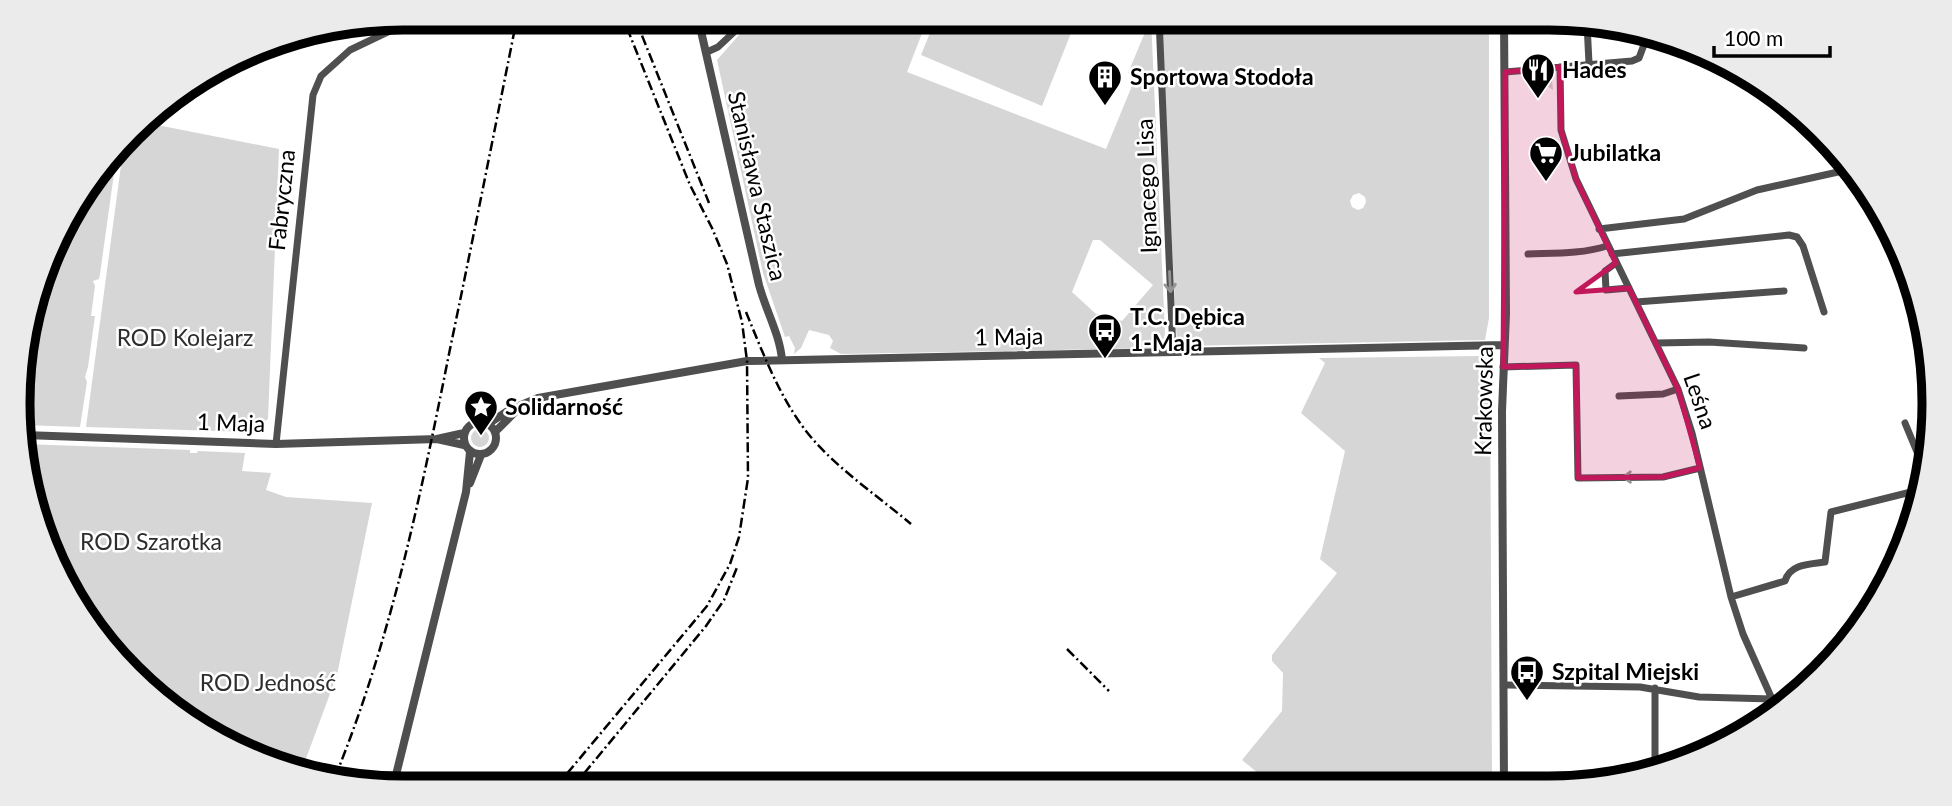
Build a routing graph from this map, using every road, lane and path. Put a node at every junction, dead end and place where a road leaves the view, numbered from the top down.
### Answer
1 (701, 30) edge
2 (736, 30) edge
3 (1160, 30) edge
4 (1504, 30) edge
5 (391, 31) edge
6 (1587, 32) edge
7 (1645, 42) edge
8 (707, 52) junction
9 (1589, 63) junction
10 (1560, 67) junction
11 (1504, 72) junction
12 (1841, 171) edge
13 (1599, 229) junction
14 (1607, 246) junction
15 (1528, 254) dead end
16 (1612, 254) junction
17 (1616, 263) junction
18 (1629, 288) junction
19 (1784, 291) dead end
20 (1636, 302) junction
21 (1824, 312) dead end
22 (1657, 343) junction
23 (1504, 345) junction
24 (1804, 348) dead end
25 (1173, 352) junction
26 (782, 360) junction
27 (1503, 367) junction
28 (1678, 389) junction
29 (1619, 396) dead end
30 (520, 407) junction
31 (1905, 423) dead end
32 (488, 424) junction
33 (495, 432) junction
34 (464, 433) junction
35 (32, 435) edge
36 (437, 439) junction
37 (276, 444) junction
38 (467, 448) junction
39 (481, 455) junction
40 (1918, 455) edge
41 (1700, 468) junction
42 (466, 492) junction
43 (1912, 492) edge
44 (1731, 597) junction
45 (1505, 685) junction
46 (1655, 688) junction
47 (1772, 699) joint
48 (1655, 761) edge
49 (396, 776) edge
50 (1504, 776) edge

1 - 8 street, Stanisława Staszica
2 - 8 street
3 -> 25 street, Ignacego Lisa
4 - 11 street, Krakowska
5 - 37 street, Fabryczna
6 - 9 street
7 - 9 street
8 - 26 street, Stanisława Staszica
9 - 10 street
10 - 11 street
10 - 13 street, Leśna
11 - 23 street, Krakowska
12 - 13 street
13 - 14 street, Leśna
14 - 15 street
14 - 16 street, Leśna
16 - 17 street, Leśna
16 - 21 street
17 - 18 street, Leśna
17 - 18 street
18 - 20 street, Leśna
19 - 20 street
20 - 22 street, Leśna
22 - 24 street
22 - 28 street, Leśna
23 - 25 street, 1 Maja
23 - 27 street, Krakowska
25 - 26 street, 1 Maja
26 - 30 street, 1 Maja
41 -> 27 street
27 - 45 street, Krakowska
28 - 29 street
28 - 41 street, Leśna
30 - 32 street, 1 Maja
30 - 33 street, 1 Maja
31 - 40 street
32 - 33 street
32 - 34 street
33 - 39 street
34 - 36 street, 1 Maja
34 - 38 street
35 - 37 street, 1 Maja
36 - 37 street, 1 Maja
36 - 38 street, 1 Maja
38 - 39 street
38 - 42 street
39 - 42 street
41 - 44 street, Leśna
42 - 49 street
43 - 44 street
44 - 47 street, Leśna
45 - 46 street
45 - 50 street, Krakowska
46 - 47 street
46 - 48 street

